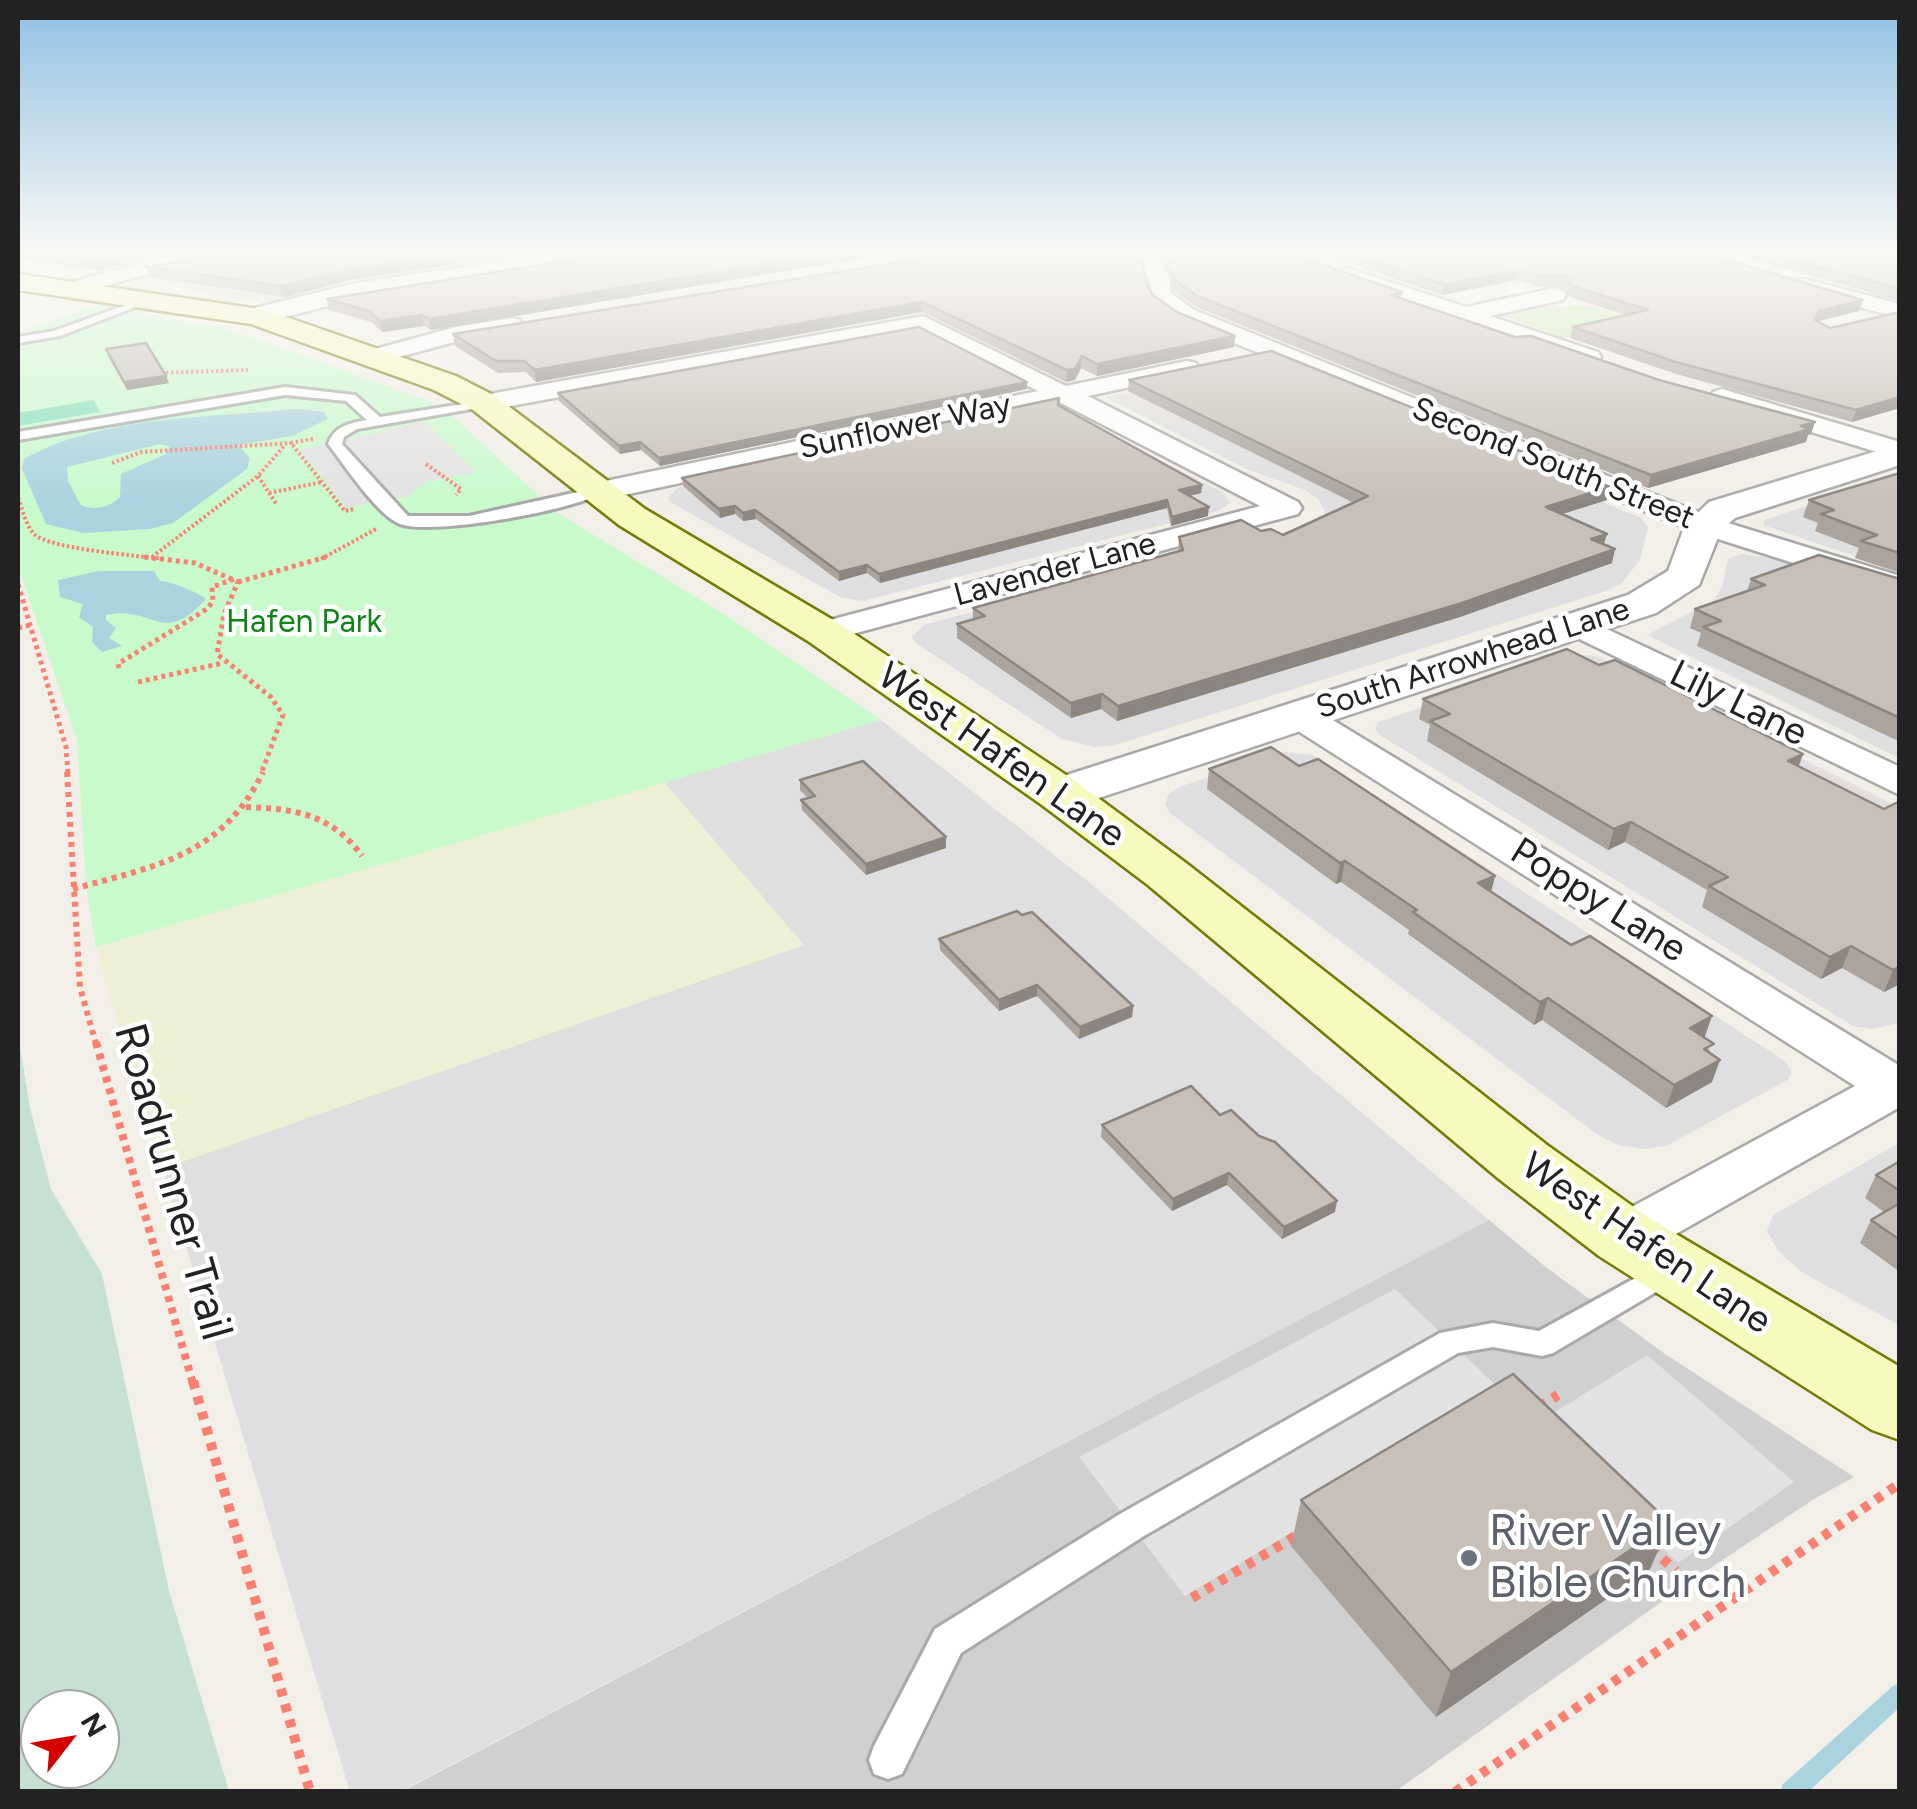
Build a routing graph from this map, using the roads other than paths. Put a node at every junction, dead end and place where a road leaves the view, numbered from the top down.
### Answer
1 (47, 335) edge
2 (313, 335) edge
3 (451, 335) edge
4 (856, 335) edge
5 (948, 335) edge
6 (1239, 335) edge
7 (1527, 335) edge
8 (18, 340) edge
9 (1272, 350) junction
10 (373, 356) junction
11 (1611, 364) edge
12 (1704, 393) edge
13 (1063, 394) junction
14 (484, 403) junction
15 (378, 422) junction
16 (18, 436) edge
17 (1900, 453) edge
18 (596, 492) junction
19 (1704, 525) junction
20 (1900, 587) edge
21 (1578, 625) junction
22 (823, 632) junction
23 (1300, 716) junction
24 (1900, 783) edge
25 (1060, 794) junction
26 (1897, 1086) edge
27 (1648, 1253) junction
28 (1900, 1407) edge
29 (888, 1760) dead end

1 - 8 lane
2 - 10 main road, West Hafen Lane
3 - 10 street
4 - 14 street
5 - 13 street
6 - 9 street, Second South Street
7 - 11 street
9 - 13 street, Sunflower Way
9 - 19 street, Second South Street
10 - 14 main road, West Hafen Lane
12 - 17 street
13 - 18 street, Sunflower Way
13 - 22 street, Lavender Lane
14 - 15 lane
14 - 18 main road, West Hafen Lane
15 - 16 lane
15 - 18 lane
17 - 19 street
18 - 22 main road, West Hafen Lane
19 - 20 street, Second South Street
19 - 21 street, South Arrowhead Lane
21 - 23 street, South Arrowhead Lane
21 - 24 street, Lily Lane
22 - 25 main road, West Hafen Lane
23 - 25 street, South Arrowhead Lane
23 - 26 street, Poppy Lane
25 - 27 main road, West Hafen Lane
26 - 27 street
27 - 28 main road, West Hafen Lane
27 - 29 lane

